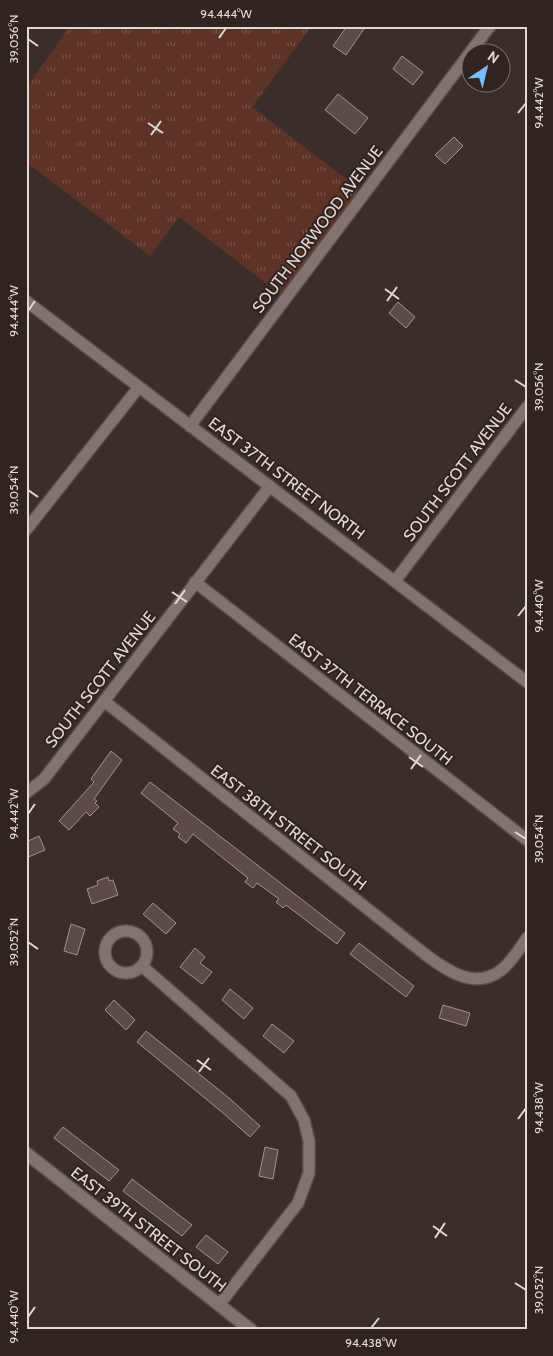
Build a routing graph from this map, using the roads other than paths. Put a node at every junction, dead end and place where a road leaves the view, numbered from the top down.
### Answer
1 (490, 26) edge
2 (26, 301) edge
3 (139, 387) junction
4 (527, 407) edge
5 (190, 426) junction
6 (270, 486) junction
7 (26, 530) edge
8 (395, 581) junction
9 (195, 582) junction
10 (527, 682) edge
11 (104, 701) junction
12 (26, 793) edge
13 (527, 840) edge
14 (527, 938) edge
15 (142, 966) dead end
16 (26, 1153) edge
17 (219, 1305) junction
18 (251, 1330) edge

1 - 5 street, SOUTH NORWOOD AVENUE
2 - 3 street, EAST 37TH STREET NORTH
3 - 5 street, EAST 37TH STREET NORTH
3 - 7 street
4 - 8 street, SOUTH SCOTT AVENUE
5 - 6 street, EAST 37TH STREET NORTH
6 - 8 street, EAST 37TH STREET NORTH
6 - 9 street, SOUTH SCOTT AVENUE
8 - 10 street, EAST 37TH STREET NORTH
9 - 11 street, SOUTH SCOTT AVENUE
9 - 13 street, EAST 37TH TERRACE SOUTH
11 - 12 street, SOUTH SCOTT AVENUE
11 - 14 street, EAST 38TH STREET SOUTH
15 - 17 street
16 - 17 main road, EAST 39TH STREET SOUTH
17 - 18 main road, EAST 39TH STREET SOUTH

